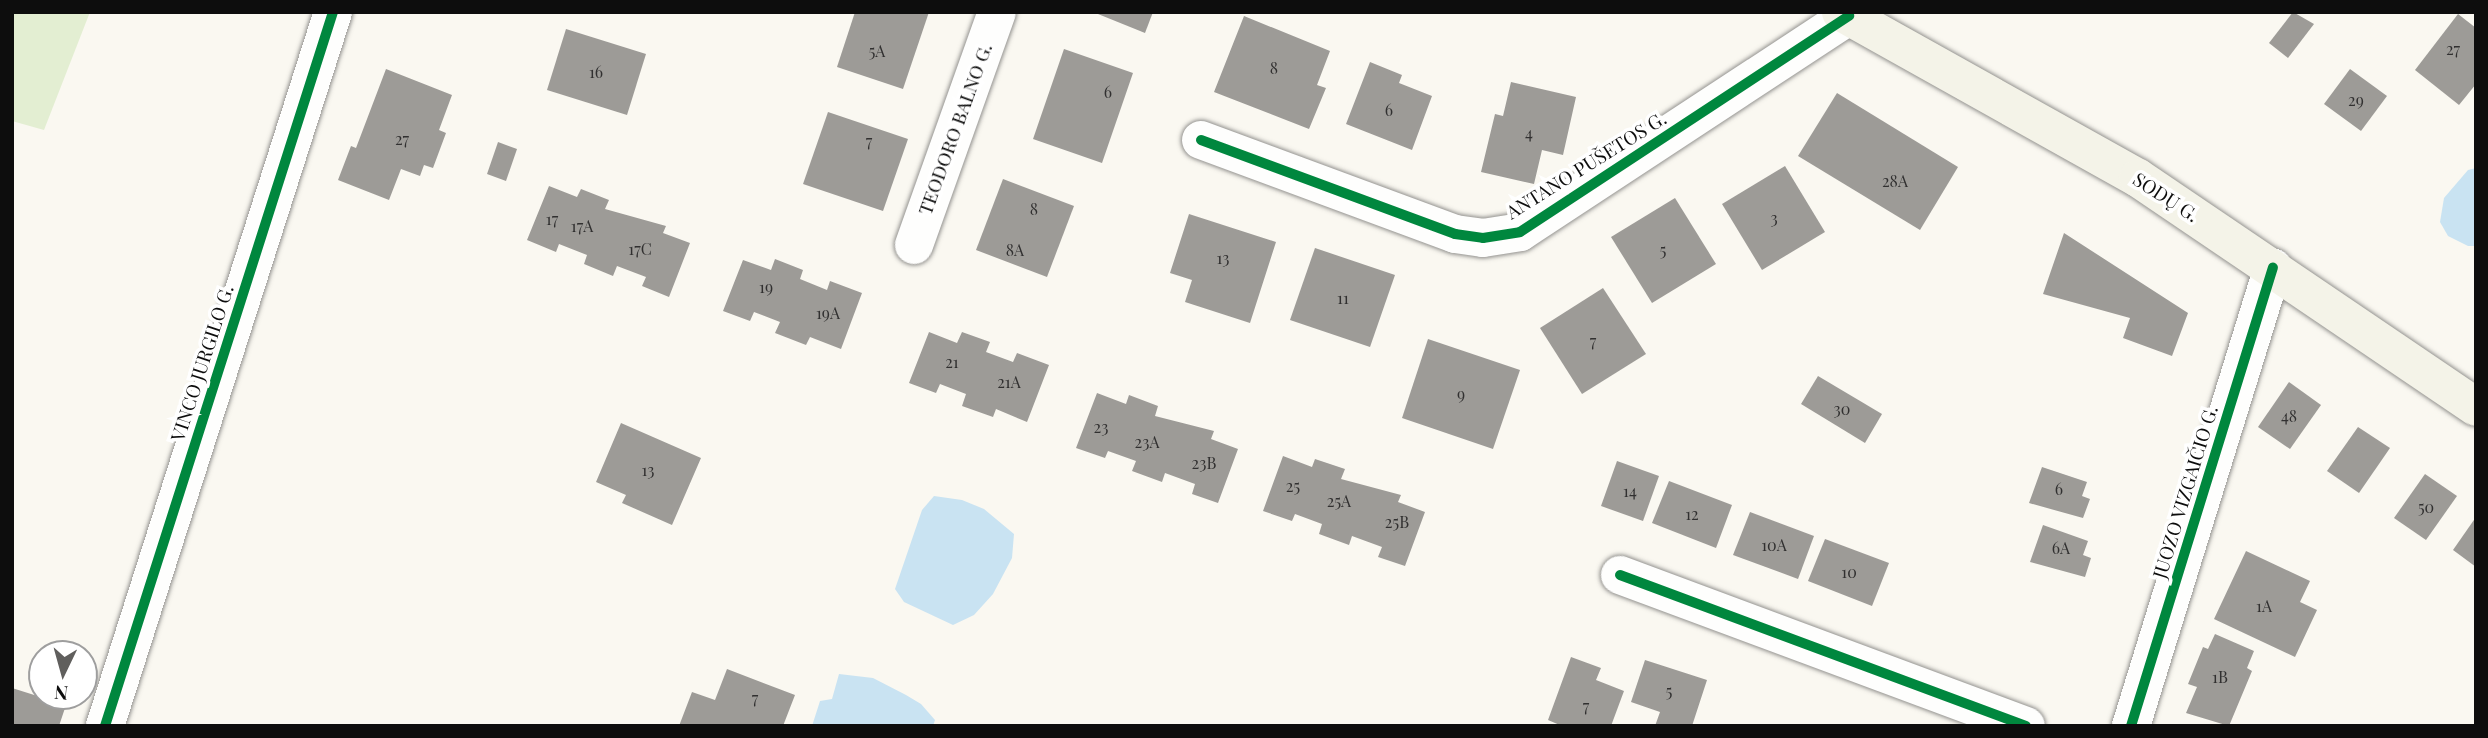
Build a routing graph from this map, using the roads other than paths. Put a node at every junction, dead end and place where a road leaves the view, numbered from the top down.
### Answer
1 (333, 12) edge
2 (997, 12) edge
3 (1845, 14) edge
4 (1201, 140) dead end
5 (914, 245) dead end
6 (2273, 268) junction
7 (2476, 407) edge
8 (1620, 576) dead end
9 (105, 726) edge
10 (2026, 726) edge
11 (2131, 726) edge

1 - 9 street, VINCO JURGILO G.
2 - 5 street, TEODORO BALNO G.
3 - 4 street, ANTANO PUŠETOS G.
3 - 6 main road, SODŲ G.
6 - 7 main road, SODŲ G.
6 - 11 street, JUOZO VIZGAIČIO G.
8 - 10 street

